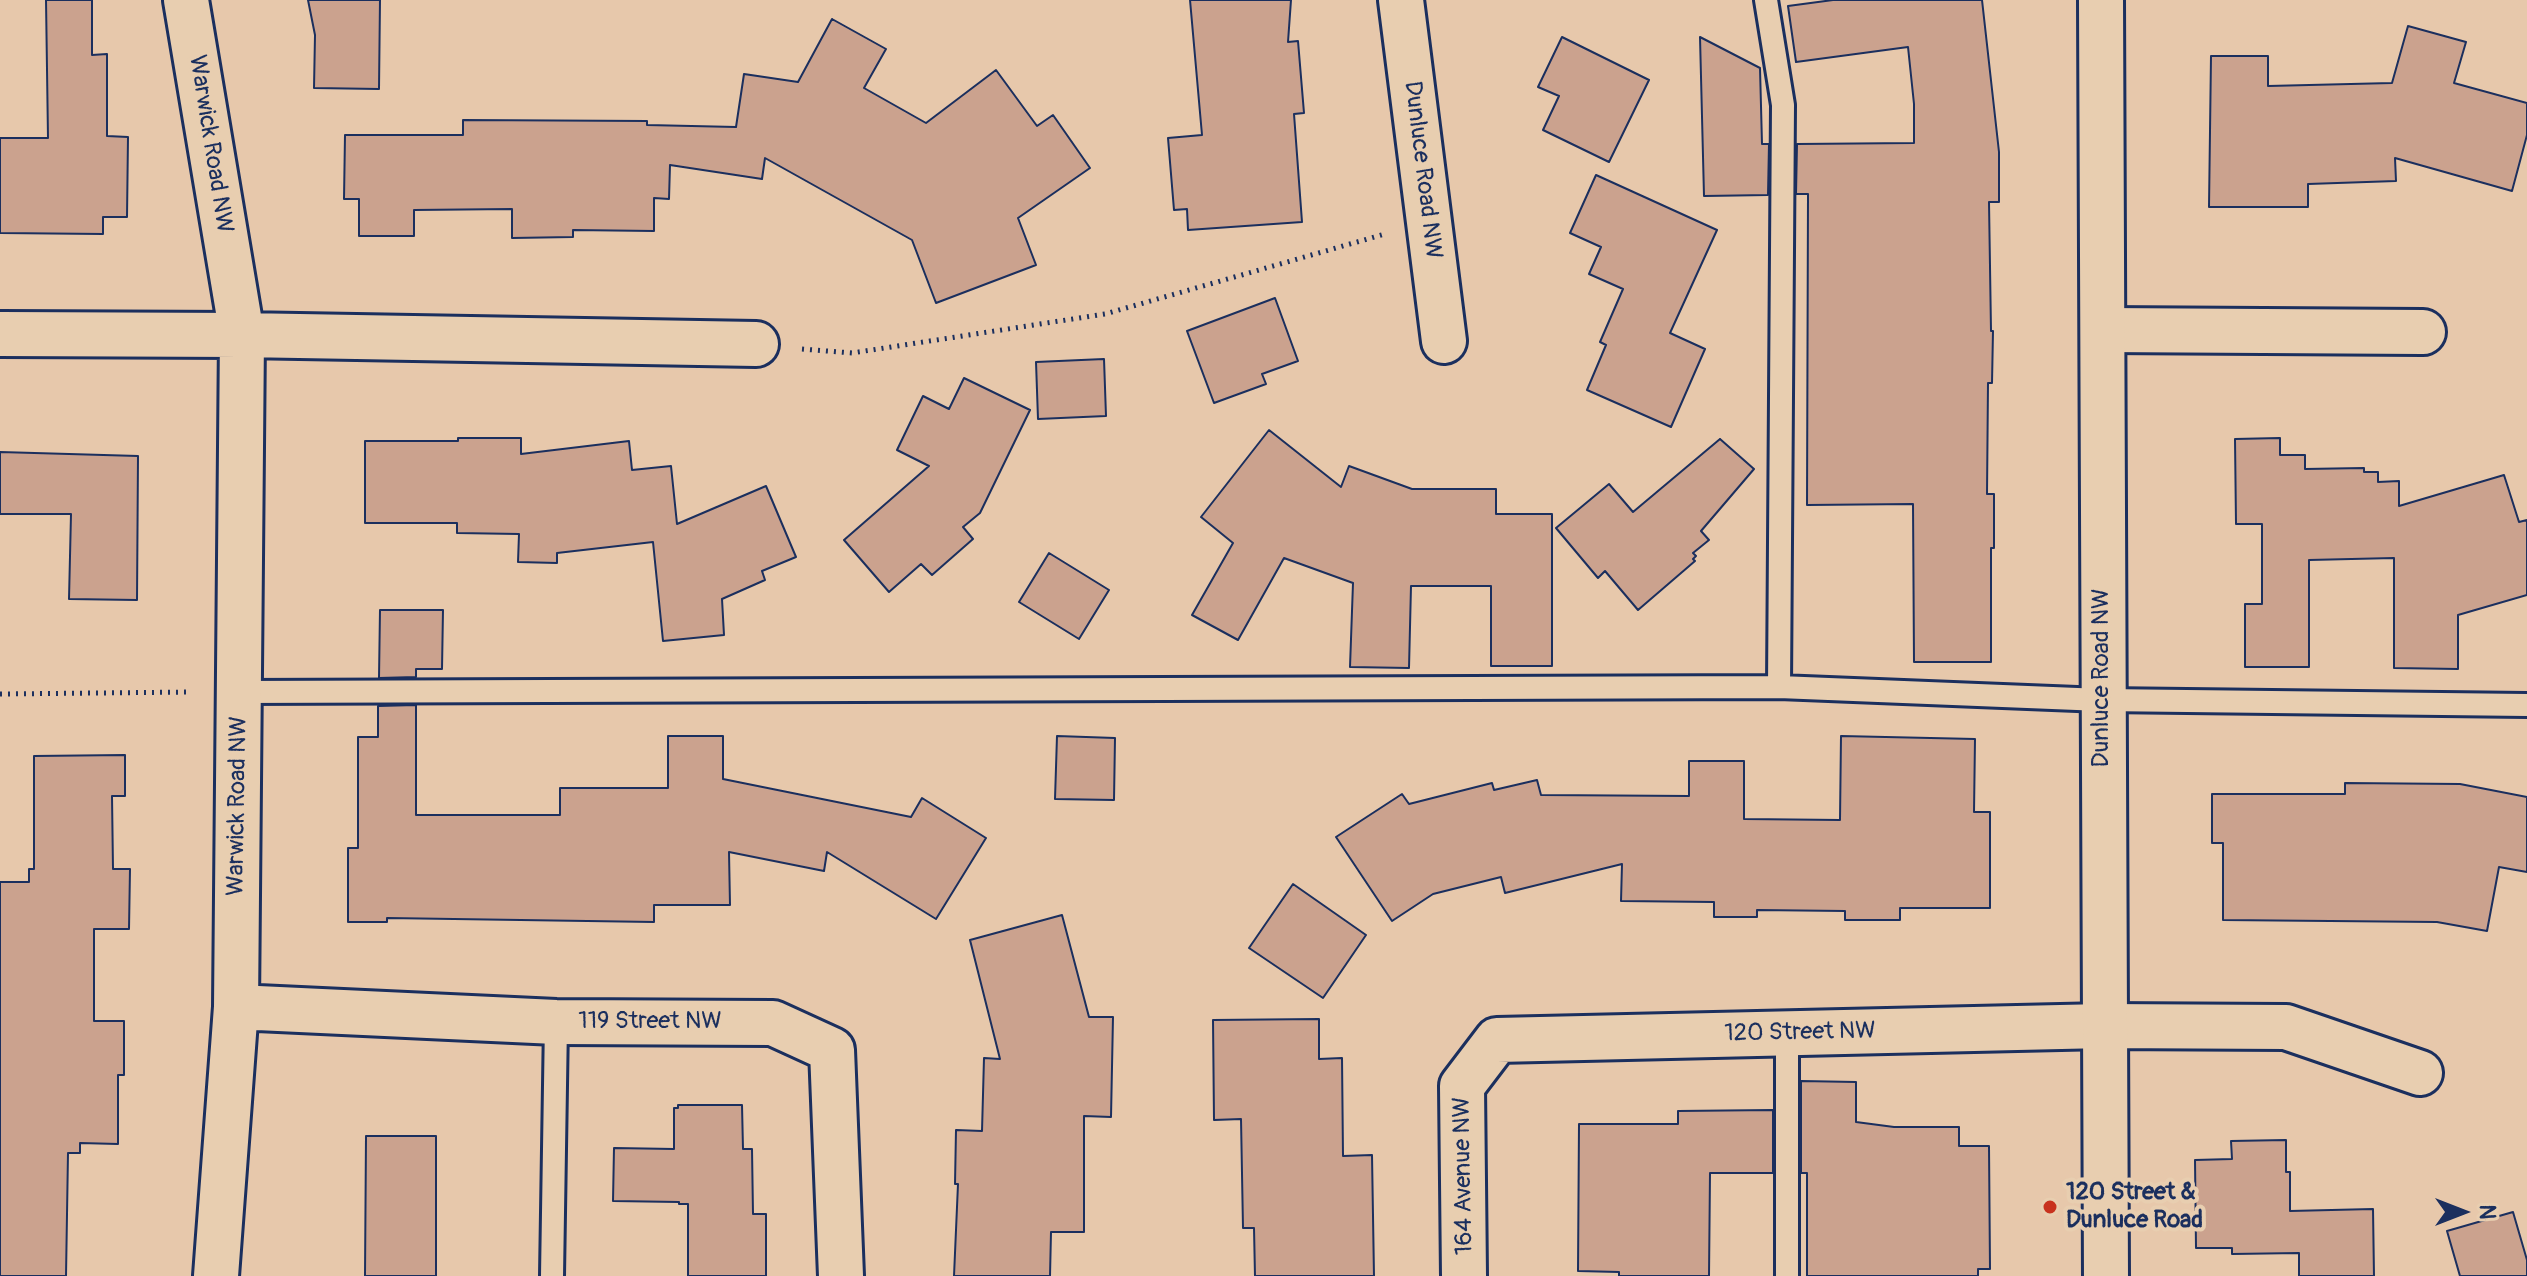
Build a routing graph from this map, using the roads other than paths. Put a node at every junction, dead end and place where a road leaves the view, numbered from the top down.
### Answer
1 (186, 0) edge
2 (1401, 0) edge
3 (1766, 0) edge
4 (2101, 0) edge
5 (2104, 330) junction
6 (2423, 332) dead end
7 (0, 334) edge
8 (242, 335) junction
9 (1444, 341) dead end
10 (756, 344) road end
11 (1779, 687) junction
12 (240, 692) junction
13 (2102, 700) junction
14 (2527, 705) edge
15 (236, 1007) junction
16 (556, 1022) junction
17 (2104, 1026) junction
18 (1787, 1034) junction
19 (1497, 1040) joint
20 (2420, 1073) dead end
21 (216, 1276) edge
22 (552, 1276) edge
23 (841, 1276) edge
24 (1464, 1276) edge
25 (1787, 1276) edge
26 (2106, 1276) edge

1 - 8 street, Warwick Road NW
2 - 9 street, Dunluce Road NW
3 - 11 lane
4 - 5 street, Dunluce Road NW
5 - 6 street
5 - 13 street, Dunluce Road NW
7 - 8 street
8 - 10 street
8 - 12 street, Warwick Road NW
11 - 12 lane
11 - 13 lane
12 - 15 street, Warwick Road NW
13 - 14 lane
13 - 17 street, Dunluce Road NW
15 - 16 street, 119 Street NW
15 - 21 street, Warwick Road NW
16 - 22 lane
16 - 23 street, 119 Street NW
17 - 18 street, 120 Street NW
17 - 20 street
17 - 26 street, Dunluce Road NW
18 - 19 street, 120 Street NW
18 - 25 lane
19 - 24 street, 164 Avenue NW

